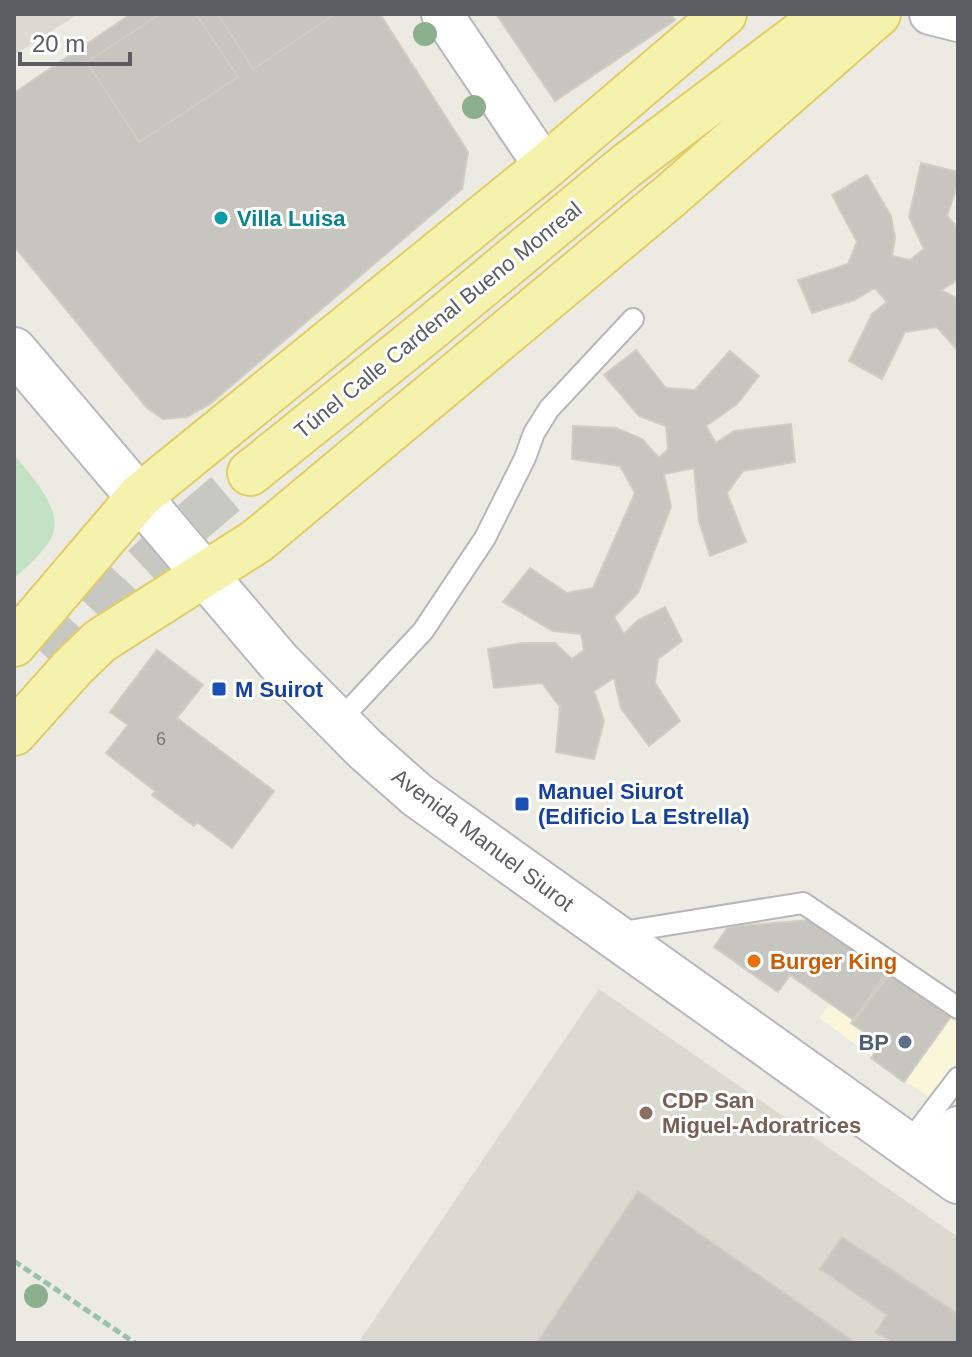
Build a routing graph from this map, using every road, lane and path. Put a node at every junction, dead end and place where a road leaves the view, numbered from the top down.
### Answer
1 (442, 14) edge
2 (724, 14) edge
3 (776, 14) edge
4 (827, 14) edge
5 (878, 14) edge
6 (930, 14) edge
7 (958, 21) edge
8 (626, 166) junction
9 (545, 167) junction
10 (633, 319) dead end
11 (14, 350) edge
12 (250, 473) tunnel mouth
13 (140, 496) junction
14 (206, 575) junction
15 (14, 644) edge
16 (338, 722) junction
17 (14, 733) edge
18 (611, 933) junction
19 (958, 1008) edge
20 (958, 1078) edge
21 (958, 1127) edge
22 (931, 1162) edge
23 (14, 1261) edge
24 (135, 1343) edge

1 - 9 street
2 - 9 main road
3 - 8 main road
4 - 8 main road
5 - 14 main road
6 - 7 street
8 - 12 main road, Túnel Calle Cardenal Bueno Monreal
9 - 13 main road
10 - 16 lane
11 - 13 main road, Avenida Manuel Siurot
13 - 14 main road, Avenida Manuel Siurot
13 - 15 main road
14 - 16 main road, Avenida Manuel Siurot
14 - 17 main road
16 - 18 main road, Avenida Manuel Siurot
18 - 19 lane
18 - 22 main road, Avenida Manuel Siurot
20 - 22 lane
21 - 22 street
23 - 24 path

